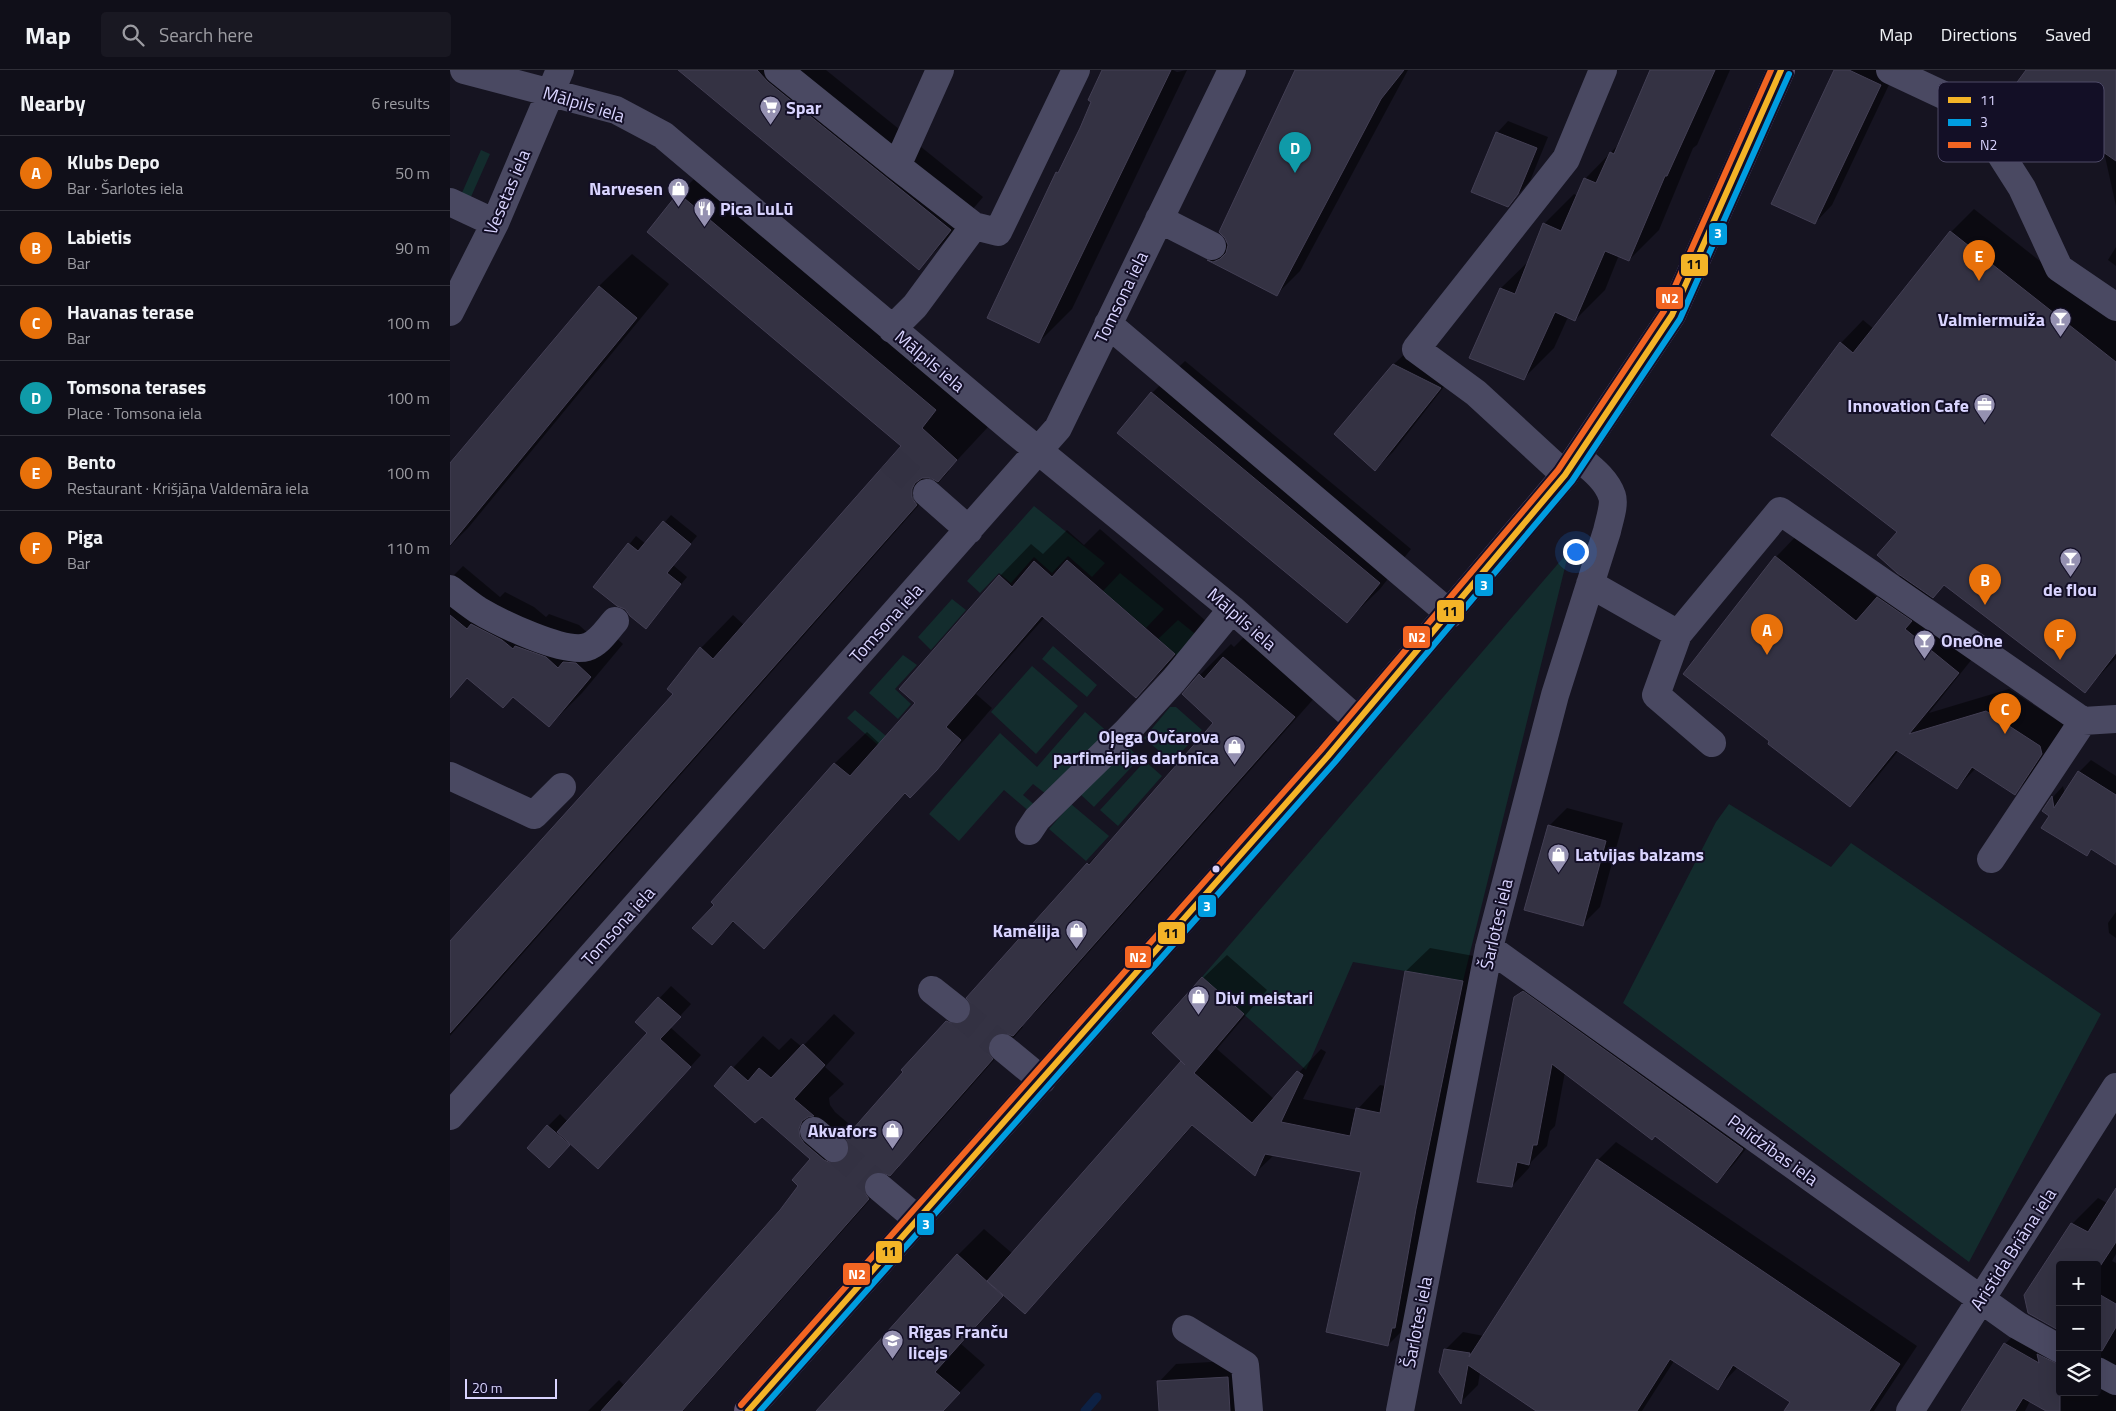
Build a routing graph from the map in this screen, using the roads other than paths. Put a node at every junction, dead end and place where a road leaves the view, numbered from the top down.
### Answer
1 (464, 70) edge
2 (778, 70) edge
3 (940, 70) edge
4 (1076, 70) edge
5 (1232, 70) edge
6 (1603, 70) edge
7 (1781, 70) edge
8 (1890, 70) edge
9 (555, 82) edge
10 (1938, 93) edge
11 (2005, 162) edge
12 (897, 166) junction
13 (450, 202) edge
14 (1159, 218) junction
15 (495, 223) junction
16 (974, 226) junction
17 (1212, 246) dead end
18 (2116, 307) edge
19 (450, 312) edge
20 (1108, 324) junction
21 (892, 330) junction
22 (1039, 451) junction
23 (1572, 467) junction
24 (927, 493) tunnel mouth
25 (969, 530) junction
26 (1590, 584) junction
27 (450, 589) edge
28 (1232, 609) junction
29 (1450, 614) junction
30 (615, 621) dead end
31 (1678, 634) junction
32 (2116, 719) edge
33 (1358, 721) junction
34 (2083, 721) junction
35 (1712, 743) dead end
36 (450, 776) edge
37 (562, 786) dead end
38 (1029, 831) dead end
39 (1991, 859) dead end
40 (1489, 948) junction
41 (932, 990) dead end
42 (956, 1009) tunnel mouth
43 (1003, 1048) tunnel mouth
44 (1042, 1080) junction
45 (2116, 1087) edge
46 (450, 1116) edge
47 (814, 1131) dead end
48 (834, 1148) tunnel mouth
49 (879, 1187) tunnel mouth
50 (917, 1219) junction
51 (1980, 1298) junction
52 (1186, 1329) dead end
53 (2056, 1347) edge
54 (2101, 1373) edge
55 (2116, 1381) edge
56 (748, 1411) edge
57 (1249, 1411) edge
58 (1400, 1411) edge
59 (1910, 1411) edge

1 - 9 street, Mālpils iela
2 - 12 street
3 - 12 street
4 - 16 street
5 - 14 street, Tomsona iela
6 - 23 street, Šarlotes iela
7 - 23 main road
8 - 10 street
9 - 15 street, Vesetas iela
9 - 21 street, Mālpils iela
11 - 18 street
12 - 16 street
13 - 15 street
14 - 17 street
14 - 20 street, Tomsona iela
15 - 19 street, Vesetas iela
16 - 21 street
20 - 22 street, Tomsona iela
20 - 29 street
21 - 22 street, Mālpils iela
22 - 25 street, Tomsona iela
22 - 28 street, Mālpils iela
23 - 26 street, Šarlotes iela
23 - 29 main road
24 - 25 street
25 - 46 street, Tomsona iela
26 - 31 street
26 - 40 street, Šarlotes iela
27 - 30 street
28 - 33 street, Mālpils iela
28 - 38 street
29 - 33 main road
31 - 34 street
31 - 35 street
32 - 34 street
33 - 44 main road
34 - 39 street
36 - 37 street
40 - 51 street, Palīdzības iela
40 - 58 street, Šarlotes iela
41 - 42 street
43 - 44 street
44 - 50 main road
45 - 51 street, Aristida Briāna iela
47 - 48 street
49 - 50 street
50 - 56 main road
51 - 53 street, Palīdzības iela
51 - 59 street, Aristida Briāna iela
52 - 57 street
54 - 55 street

